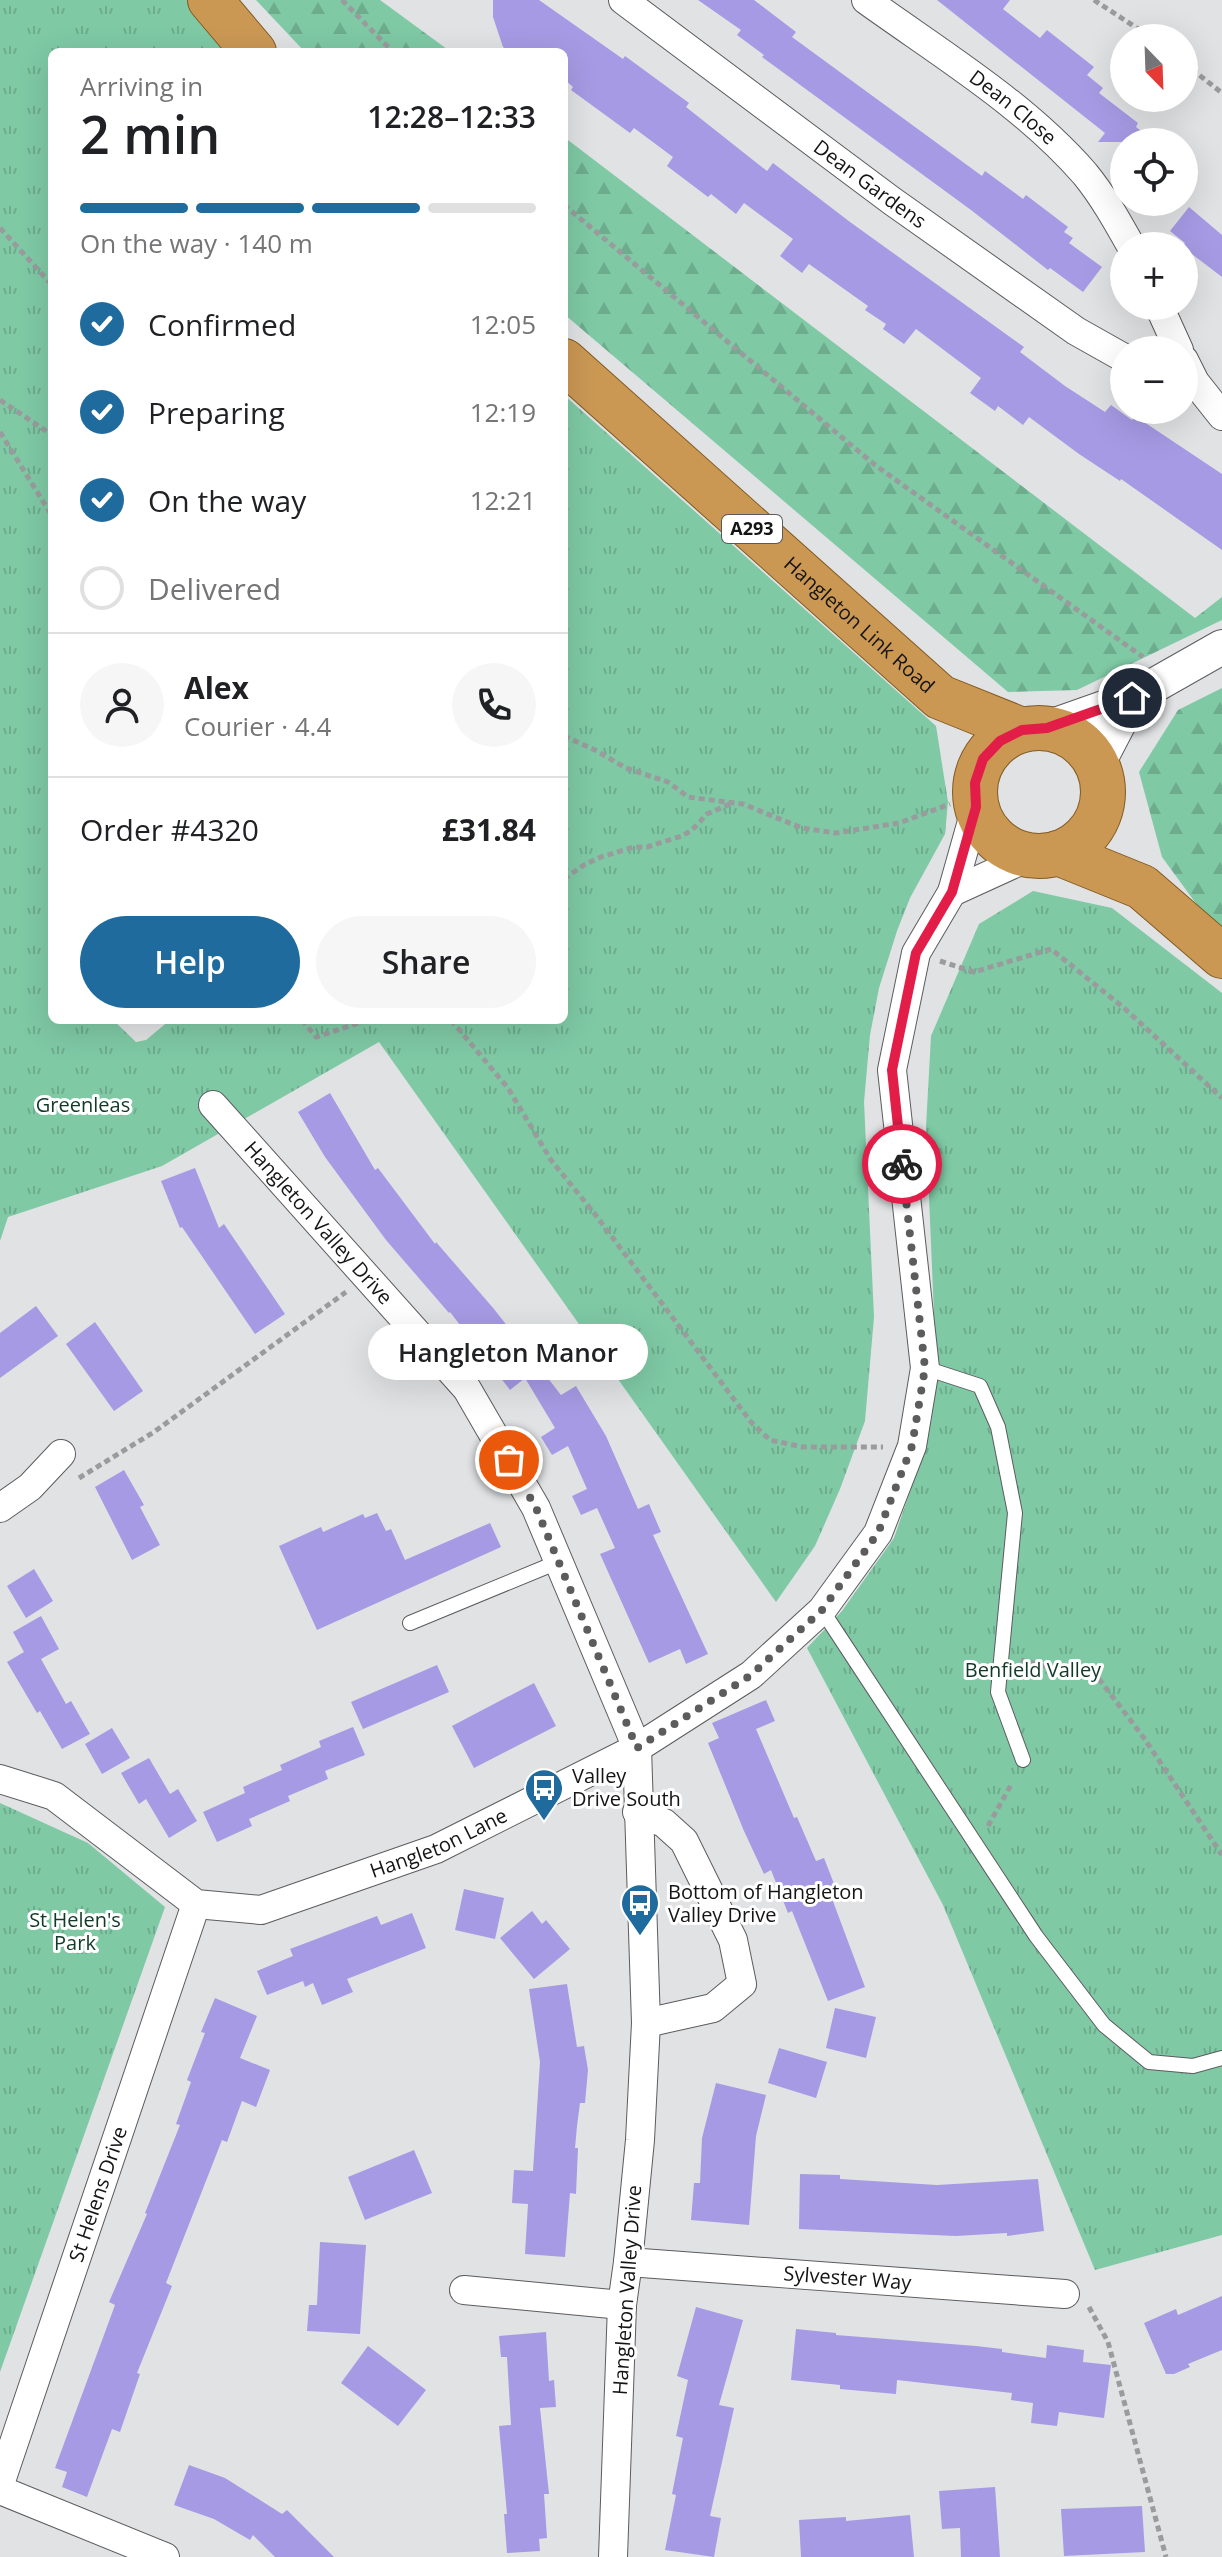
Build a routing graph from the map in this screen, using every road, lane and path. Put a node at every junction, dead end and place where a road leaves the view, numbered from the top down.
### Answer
1 (210, 0) edge
2 (342, 0) edge
3 (623, 0) edge
4 (866, 0) edge
5 (1094, 0) edge
6 (1131, 24) edge
7 (251, 48) edge
8 (389, 48) edge
9 (1198, 74) edge
10 (1222, 93) edge
11 (568, 208) edge
12 (0, 228) edge
13 (1123, 232) edge
14 (48, 281) edge
15 (1110, 350) edge
16 (568, 365) edge
17 (1198, 386) edge
18 (0, 400) edge
19 (1222, 416) edge
20 (0, 432) edge
21 (48, 432) edge
22 (48, 510) edge
23 (1222, 647) edge
24 (1169, 676) junction
25 (940, 697) junction
26 (1132, 698) junction
27 (1034, 729) junction
28 (568, 738) edge
29 (1097, 765) junction
30 (967, 798) junction
31 (733, 803) junction
32 (1100, 812) junction
33 (1045, 854) junction
34 (568, 876) edge
35 (1142, 887) junction
36 (952, 892) junction
37 (916, 953) junction
38 (1222, 956) edge
39 (305, 1024) edge
40 (356, 1024) edge
41 (454, 1024) edge
42 (1222, 1098) edge
43 (213, 1105) dead end
44 (367, 1277) junction
45 (925, 1368) junction
46 (912, 1446) junction
47 (61, 1454) dead end
48 (30, 1487) junction
49 (0, 1508) edge
50 (558, 1562) junction
51 (822, 1610) junction
52 (410, 1623) dead end
53 (1002, 1655) junction
54 (637, 1748) junction
55 (1023, 1760) dead end
56 (0, 1779) edge
57 (1011, 1785) dead end
58 (637, 1812) junction
59 (978, 1846) junction
60 (1222, 1855) edge
61 (196, 1904) junction
62 (646, 2023) junction
63 (1222, 2058) edge
64 (628, 2262) junction
65 (464, 2290) dead end
66 (1065, 2294) joint
67 (622, 2305) junction
68 (0, 2487) edge
69 (165, 2557) edge
70 (613, 2557) edge
71 (1166, 2557) edge

1 - 7 highway
2 - 8 path
3 - 15 street, Dean Gardens
4 - 13 street, Dean Close
5 - 6 path
9 - 10 path
11 - 24 path
12 - 14 path
16 - 25 highway, Hangleton Link Road / A293
17 - 19 street
18 - 21 path
20 - 22 path
23 - 24 street
24 - 26 street
25 - 27 highway, Hangleton Link Road / A293
25 - 30 highway, Hangleton Link Road / A293
26 - 27 street
26 - 29 street
27 - 29 highway
27 - 30 highway
28 - 31 path
29 - 32 highway
30 - 31 path
30 - 33 highway
30 - 36 street, Hangleton Lane
31 - 34 path
32 - 33 highway
32 - 35 highway
33 - 35 highway
33 - 36 street
35 - 38 highway
36 - 37 street, Hangleton Lane
37 - 42 path
37 - 45 street, Hangleton Lane
39 - 40 path
41 - 46 path
43 - 44 street, Hangleton Valley Drive
44 - 48 path
44 - 50 street, Hangleton Valley Drive
45 - 46 street, Hangleton Lane
45 - 53 lane
46 - 51 street, Hangleton Lane
47 - 48 street
48 - 49 street
50 - 52 lane
50 - 54 street, Hangleton Valley Drive
51 - 54 street, Hangleton Lane
51 - 59 lane
53 - 55 lane
53 - 60 path
54 - 58 street, Hangleton Valley Drive
54 - 61 street, Hangleton Lane
56 - 61 street
57 - 59 path
58 - 62 street, Hangleton Valley Drive
58 - 62 street
59 - 63 lane
61 - 68 street, St Helens Drive
62 - 64 street, Hangleton Valley Drive
64 - 66 street, Sylvester Way
64 - 67 street, Hangleton Valley Drive
65 - 67 street
66 - 71 path
67 - 70 street, Hangleton Valley Drive
68 - 69 street

